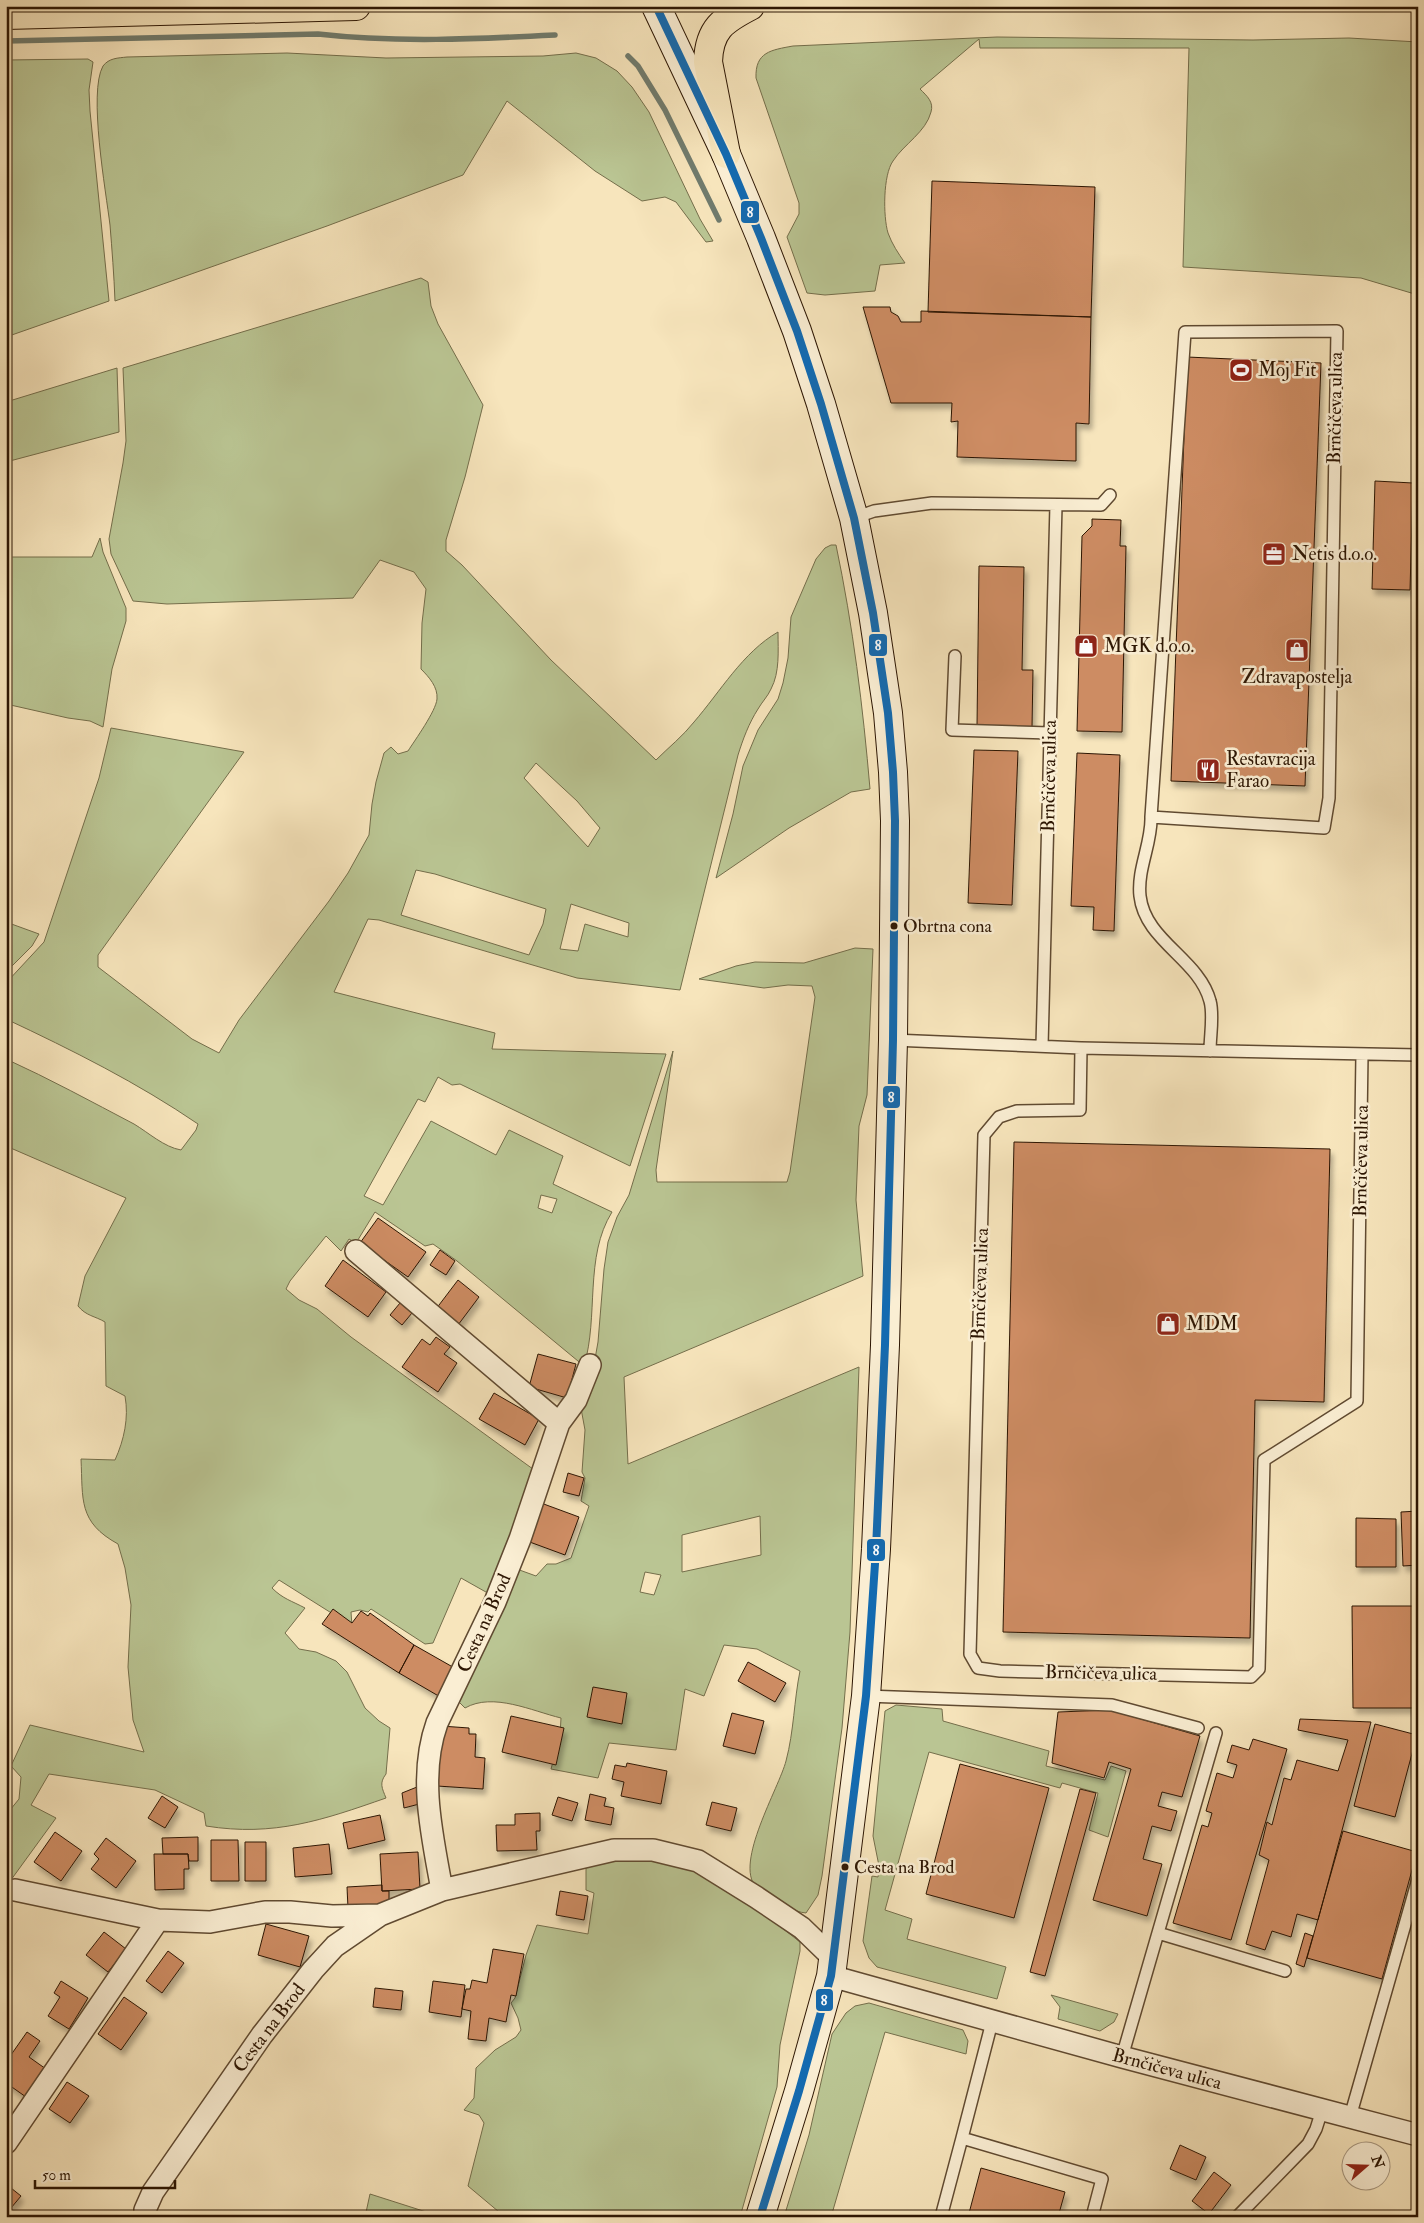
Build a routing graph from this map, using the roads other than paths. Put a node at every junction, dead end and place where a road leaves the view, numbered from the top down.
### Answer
1 (356, 6) edge
2 (656, 6) edge
3 (750, 6) edge
4 (6, 15) edge
5 (726, 154) junction
6 (1110, 495) dead end
7 (1056, 505) junction
8 (854, 518) junction
9 (955, 656) dead end
10 (1050, 733) junction
11 (1152, 817) junction
12 (893, 1040) junction
13 (1042, 1046) junction
14 (1081, 1048) junction
15 (1210, 1050) junction
16 (1362, 1054) junction
17 (1418, 1055) edge
18 (356, 1251) dead end
19 (590, 1365) dead end
20 (559, 1423) junction
21 (866, 1696) junction
22 (1198, 1728) dead end
23 (1216, 1733) dead end
24 (1418, 1879) edge
25 (15, 1890) dead end
26 (442, 1890) junction
27 (380, 1915) junction
28 (158, 1920) junction
29 (1158, 1933) junction
30 (832, 1967) junction
31 (1285, 1971) dead end
32 (992, 2022) junction
33 (1122, 2057) junction
34 (1322, 2110) junction
35 (1350, 2117) junction
36 (1418, 2135) edge
37 (962, 2138) junction
38 (6, 2143) edge
39 (146, 2217) edge
40 (760, 2217) edge
41 (941, 2217) edge
42 (1092, 2217) edge
43 (1237, 2217) edge

1 - 4 main road
2 - 5 street
3 - 5 main road
5 - 8 street
6 - 7 lane
7 - 8 lane
7 - 10 lane, Brnčičeva ulica
8 - 12 street
9 - 10 lane
10 - 13 lane, Brnčičeva ulica
11 - 11 lane, Brnčičeva ulica
11 - 15 lane, Brnčičeva ulica
12 - 13 lane
12 - 21 street
13 - 14 lane
14 - 15 lane
14 - 16 lane, Brnčičeva ulica
15 - 16 lane
16 - 17 lane
18 - 20 street
19 - 20 street, Cesta na Brod
20 - 26 street, Cesta na Brod
21 - 22 lane
21 - 30 street
23 - 29 lane
24 - 35 lane
25 - 28 street
26 - 27 street, Cesta na Brod
26 - 30 street, Cesta na Brod
27 - 28 street
27 - 39 street, Cesta na Brod
28 - 38 street
29 - 31 lane
29 - 33 lane
30 - 32 street, Brnčičeva ulica
30 - 40 street
32 - 33 street, Brnčičeva ulica
32 - 37 lane
33 - 34 street, Brnčičeva ulica
34 - 35 street, Brnčičeva ulica
34 - 43 lane
35 - 36 street, Brnčičeva ulica
37 - 41 lane
37 - 42 lane

